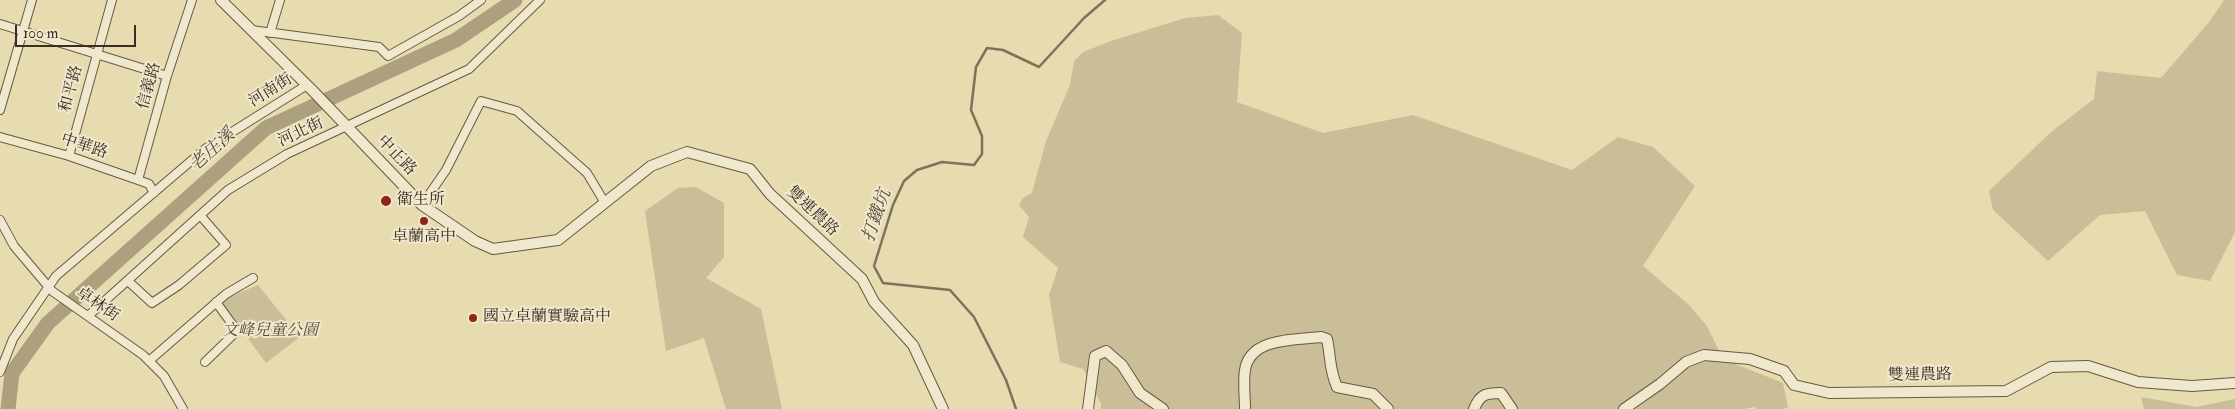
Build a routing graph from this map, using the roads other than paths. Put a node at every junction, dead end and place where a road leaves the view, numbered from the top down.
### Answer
1 (32, 0) edge
2 (112, 0) edge
3 (192, 0) edge
4 (221, 0) edge
5 (280, 0) edge
6 (481, 0) edge
7 (540, 0) edge
8 (0, 24) edge
9 (251, 30) junction
10 (24, 31) junction
11 (270, 33) junction
12 (96, 54) junction
13 (166, 76) junction
14 (309, 87) junction
15 (0, 110) edge
16 (347, 128) junction
17 (0, 137) edge
18 (69, 156) junction
19 (138, 180) junction
20 (154, 193) junction
21 (606, 202) junction
22 (422, 205) junction
23 (200, 215) junction
24 (0, 220) edge
25 (253, 278) dead end
26 (128, 281) junction
27 (48, 287) junction
28 (216, 302) junction
29 (88, 316) junction
30 (149, 361) junction
31 (205, 362) dead end
32 (0, 372) edge
33 (2235, 383) edge
34 (183, 409) edge
35 (943, 409) edge
36 (1088, 409) edge
37 (1163, 409) edge
38 (1245, 409) edge
39 (1388, 409) edge
40 (1474, 409) edge
41 (1512, 409) edge
42 (1624, 409) edge

1 - 10 street
2 - 12 street, 和平路
3 - 13 street, 信義路
4 - 9 street, 中正路
5 - 11 street
6 - 11 street
7 - 16 street, 河北街
8 - 10 street
9 - 11 street
9 - 14 street, 中正路
10 - 12 street
10 - 15 street
12 - 13 street
12 - 18 street, 和平路
13 - 19 street, 信義路
14 - 16 street, 中正路
14 - 20 street, 河南街
16 - 22 street, 中正路
16 - 23 street, 河北街
17 - 18 street, 中華路
18 - 19 street, 中華路
19 - 20 street, 中華路
20 - 27 street, 河南街
21 - 22 street, 中正路
21 - 22 street
21 - 35 street, 雙連農路
23 - 26 street, 河北街
23 - 26 street
24 - 27 street, 卓林街
25 - 28 street
26 - 29 street, 河北街
27 - 29 street, 卓林街
27 - 32 street, 河南街
28 - 30 street
28 - 31 street
29 - 30 street, 卓林街
30 - 34 street, 卓林街
33 - 42 street, 雙連農路
36 - 37 street
38 - 39 street
40 - 41 street

